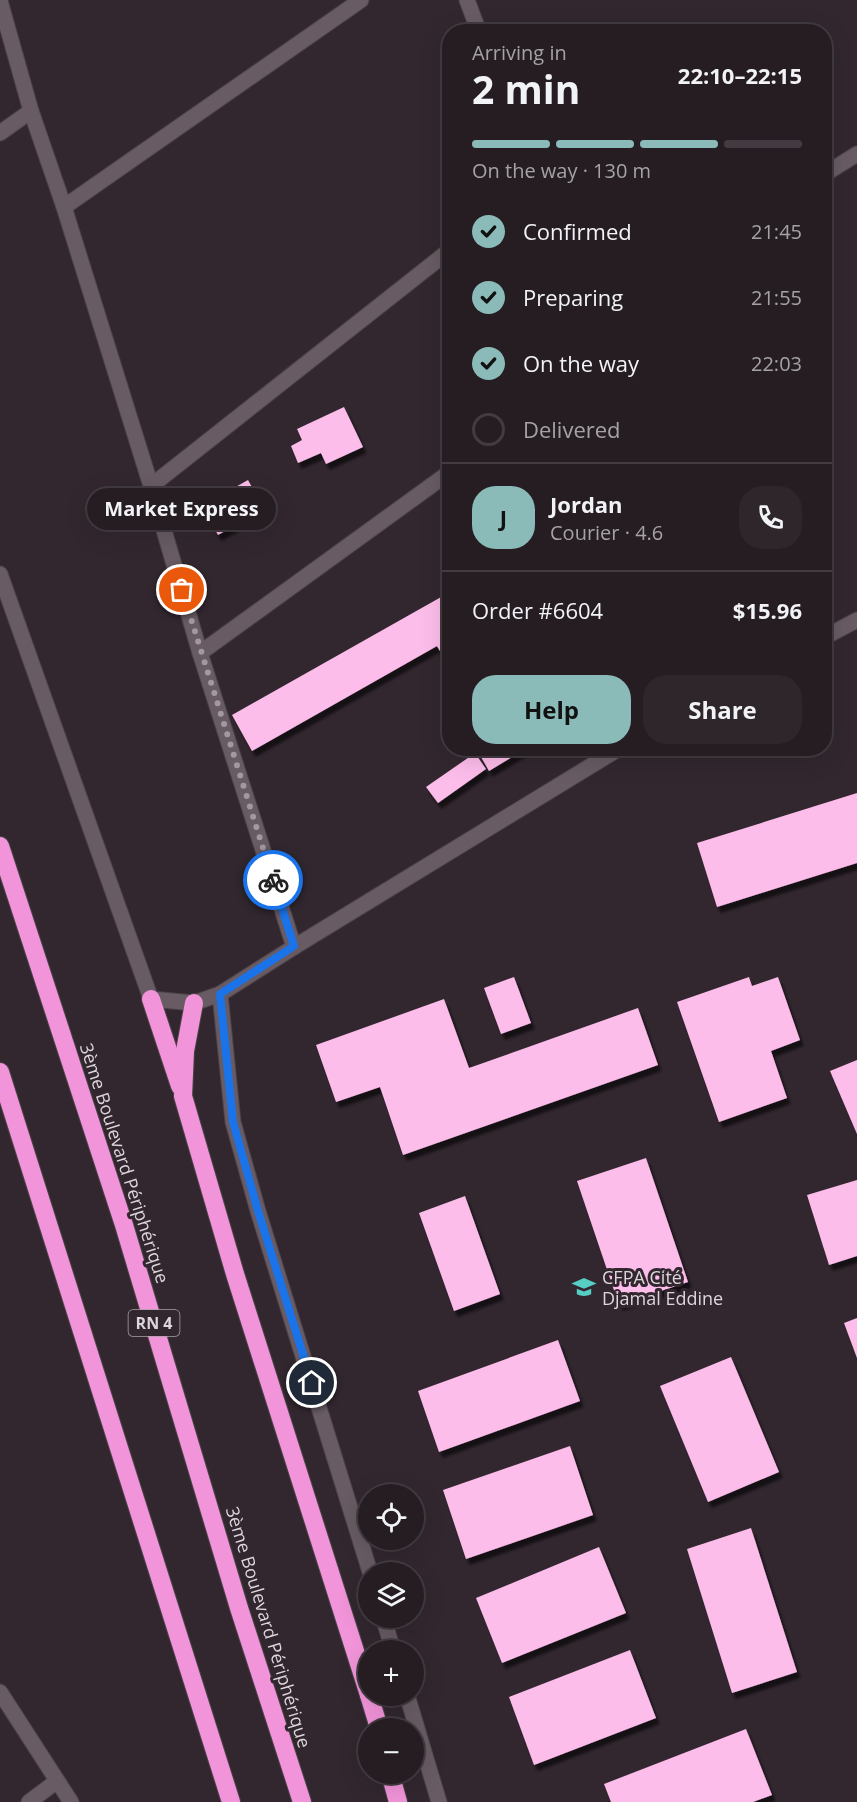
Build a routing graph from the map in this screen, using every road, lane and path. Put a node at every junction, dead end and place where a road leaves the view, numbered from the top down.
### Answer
1 (361, 0) edge
2 (467, 0) edge
3 (0, 1) edge
4 (476, 24) edge
5 (31, 111) junction
6 (0, 133) edge
7 (857, 154) edge
8 (832, 170) edge
9 (64, 207) junction
10 (442, 256) edge
11 (442, 478) edge
12 (151, 486) junction
13 (0, 574) edge
14 (857, 620) edge
15 (832, 633) edge
16 (200, 653) junction
17 (596, 756) edge
18 (0, 846) edge
19 (294, 946) junction
20 (220, 994) junction
21 (151, 999) junction
22 (194, 1003) junction
23 (0, 1072) edge
24 (183, 1096) junction
25 (367, 1562) edge
26 (358, 1660) edge
27 (0, 1692) edge
28 (410, 1706) edge
29 (57, 1781) junction
30 (393, 1784) edge
31 (29, 1802) edge
32 (71, 1802) edge
33 (231, 1802) edge
34 (302, 1802) edge
35 (398, 1802) edge
36 (439, 1802) edge

1 - 9 street
2 - 4 street
3 - 5 street
5 - 6 street
5 - 9 street
7 - 8 street
9 - 12 street
10 - 12 street
11 - 16 street
12 - 16 street
13 - 21 street
14 - 15 street
16 - 19 street
17 - 19 street
18 - 34 highway, 3ème Boulevard Périphérique / RN 4
19 - 20 street
20 - 22 street
20 - 25 street
21 - 22 street
21 - 24 highway
22 - 24 highway
23 - 33 highway
24 - 26 highway
27 - 29 street
28 - 36 street
29 - 31 street
29 - 32 street
30 - 35 highway

